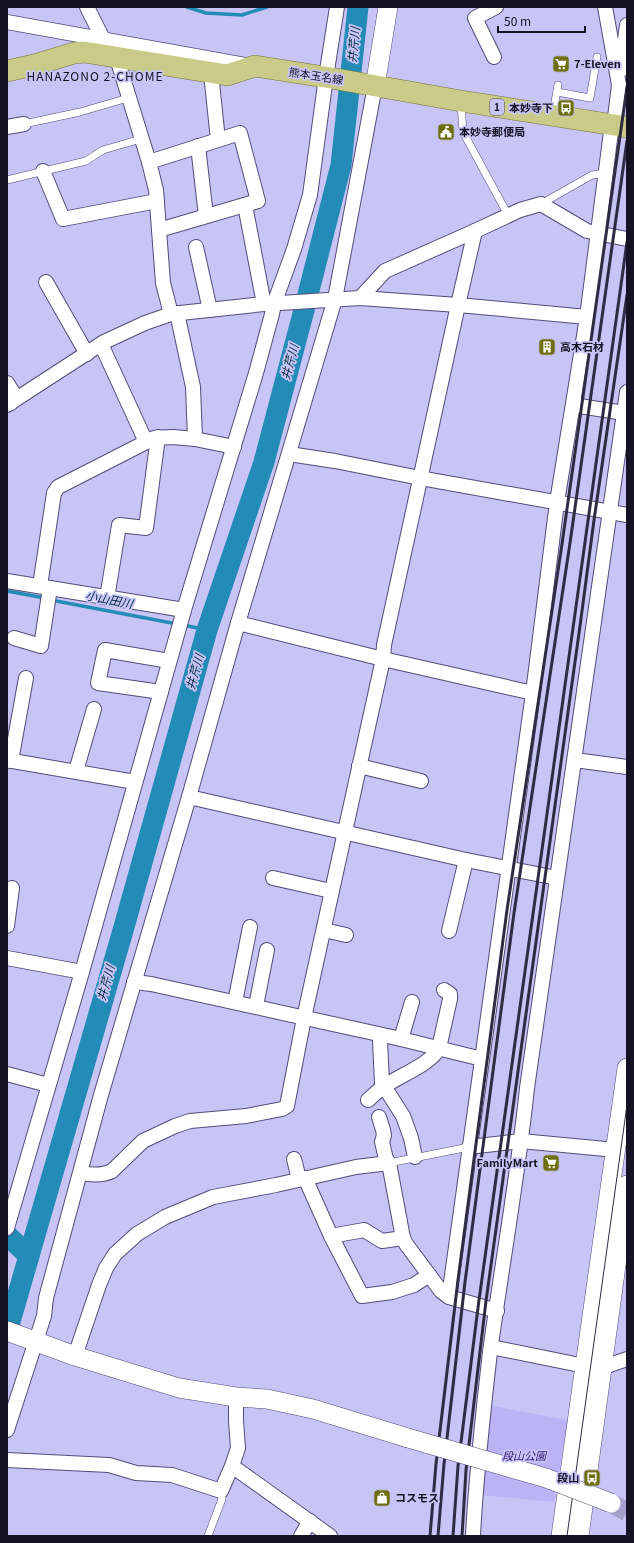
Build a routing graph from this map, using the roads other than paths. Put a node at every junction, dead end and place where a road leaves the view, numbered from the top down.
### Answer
1 (87, 7) edge
2 (337, 7) edge
3 (388, 7) edge
4 (496, 7) edge
5 (605, 7) edge
6 (7, 22) edge
7 (627, 25) edge
8 (103, 39) junction
9 (494, 57) dead end
10 (597, 57) dead end
11 (119, 58) junction
12 (255, 66) junction
13 (7, 71) edge
14 (211, 73) junction
15 (328, 78) junction
16 (371, 85) junction
17 (558, 85) dead end
18 (619, 85) junction
19 (557, 92) junction
20 (128, 98) junction
21 (461, 101) junction
22 (553, 115) junction
23 (24, 124) joint
24 (618, 126) edge
25 (7, 127) edge
26 (142, 139) junction
27 (218, 140) junction
28 (198, 146) junction
29 (149, 162) junction
30 (43, 171) junction
31 (606, 173) junction
32 (7, 180) edge
33 (157, 201) junction
34 (541, 204) junction
35 (245, 205) junction
36 (508, 215) junction
37 (206, 216) junction
38 (159, 230) junction
39 (476, 231) junction
40 (598, 234) junction
41 (627, 239) edge
42 (196, 247) dead end
43 (46, 282) dead end
44 (360, 298) junction
45 (331, 299) junction
46 (273, 304) junction
47 (458, 305) junction
48 (210, 310) junction
49 (174, 314) junction
50 (587, 317) junction
51 (101, 344) junction
52 (87, 354) junction
53 (7, 383) edge
54 (627, 392) edge
55 (9, 404) edge
56 (573, 405) junction
57 (624, 413) junction
58 (195, 439) junction
59 (152, 440) junction
60 (234, 447) junction
61 (289, 454) junction
62 (420, 478) junction
63 (557, 502) junction
64 (610, 512) junction
65 (627, 515) edge
66 (7, 581) edge
67 (45, 587) junction
68 (107, 598) junction
69 (184, 610) junction
70 (238, 623) junction
71 (14, 638) dead end
72 (383, 659) junction
73 (170, 661) junction
74 (26, 678) dead end
75 (161, 692) junction
76 (533, 693) junction
77 (94, 709) dead end
78 (9, 760) edge
79 (575, 760) junction
80 (359, 766) junction
81 (627, 767) edge
82 (76, 771) junction
83 (421, 780) dead end
84 (135, 782) junction
85 (189, 796) junction
86 (345, 833) junction
87 (466, 860) junction
88 (508, 869) junction
89 (273, 878) dead end
90 (557, 878) junction
91 (12, 888) dead end
92 (331, 891) junction
93 (7, 926) edge
94 (250, 928) dead end
95 (324, 930) junction
96 (449, 931) dead end
97 (346, 935) dead end
98 (267, 950) dead end
99 (7, 958) edge
100 (82, 972) junction
101 (134, 982) junction
102 (444, 990) dead end
103 (235, 1002) junction
104 (412, 1002) dead end
105 (256, 1006) junction
106 (304, 1018) junction
107 (381, 1035) junction
108 (401, 1039) junction
109 (439, 1048) junction
110 (482, 1059) junction
111 (627, 1068) edge
112 (7, 1074) edge
113 (48, 1085) junction
114 (383, 1086) junction
115 (368, 1100) dead end
116 (379, 1117) dead end
117 (623, 1121) edge
118 (521, 1141) junction
119 (469, 1147) junction
120 (616, 1150) junction
121 (415, 1157) junction
122 (294, 1159) dead end
123 (389, 1163) junction
124 (80, 1173) junction
125 (302, 1179) junction
126 (627, 1184) edge
127 (8, 1219) edge
128 (331, 1236) junction
129 (403, 1238) junction
130 (429, 1275) junction
131 (449, 1298) junction
132 (497, 1311) junction
133 (7, 1331) edge
134 (33, 1340) junction
135 (491, 1348) junction
136 (75, 1356) junction
137 (627, 1359) edge
138 (593, 1366) junction
139 (236, 1397) junction
140 (7, 1430) edge
141 (7, 1460) edge
142 (232, 1466) junction
143 (221, 1491) junction
144 (611, 1503) tunnel mouth
145 (310, 1521) junction
146 (208, 1536) edge
147 (302, 1536) edge
148 (330, 1536) edge
149 (473, 1536) edge
150 (561, 1536) edge
151 (579, 1536) edge

1 - 8 street
2 - 15 street
3 - 16 street
4 - 9 street
5 - 18 street
6 - 8 street
7 - 18 street
8 - 12 street
10 - 19 lane
11 - 13 main road, 熊本玉名線 / 1
11 - 14 main road, 熊本玉名線 / 1
11 - 20 street
12 - 14 main road, 熊本玉名線 / 1
12 - 15 main road, 熊本玉名線 / 1
14 - 27 street
15 - 16 main road, 熊本玉名線 / 1
15 - 46 street
16 - 21 main road, 熊本玉名線 / 1
16 - 45 street
17 - 19 lane
18 - 24 street
19 - 22 lane
20 - 23 lane
20 - 26 street
21 - 22 main road, 熊本玉名線 / 1
21 - 36 lane
22 - 24 main road, 熊本玉名線 / 1
23 - 25 street
24 - 31 street
26 - 29 street
26 - 30 lane
27 - 28 street
27 - 35 street
28 - 29 street
28 - 37 street
29 - 33 street
30 - 32 lane
30 - 33 street
31 - 34 lane
31 - 40 street
33 - 38 street
34 - 36 street
34 - 40 street
35 - 37 street
35 - 46 street
36 - 39 street
37 - 38 street
38 - 49 street
39 - 44 street
39 - 47 street
40 - 41 street
40 - 50 street
42 - 48 street
43 - 52 street
44 - 45 street
44 - 47 street
45 - 46 street
45 - 61 street
46 - 48 street
46 - 60 street
47 - 50 street
47 - 62 street
48 - 49 street
49 - 51 street
49 - 58 street
50 - 56 street
51 - 52 street
51 - 59 street
52 - 55 street
53 - 55 street
54 - 57 street
56 - 57 street
56 - 63 street
57 - 64 street
58 - 59 street
58 - 60 street
59 - 67 street
59 - 68 street
60 - 69 street
61 - 62 street
61 - 70 street
62 - 63 street
62 - 72 street
63 - 64 street
63 - 76 street
64 - 65 street
64 - 79 street
66 - 67 street
67 - 68 street
67 - 71 street
68 - 69 street
69 - 73 street
70 - 72 street
70 - 85 street
72 - 76 street
72 - 80 street
73 - 75 street
73 - 75 street
74 - 78 street
75 - 84 street
76 - 88 street
77 - 82 street
78 - 82 street
79 - 81 street
79 - 90 street
80 - 83 street
80 - 86 street
82 - 84 street
84 - 100 street
85 - 86 street
85 - 101 street
86 - 87 street
86 - 92 street
87 - 88 street
87 - 96 street
88 - 90 street
88 - 110 street
89 - 92 street
90 - 118 street
91 - 93 street
92 - 95 street
94 - 103 street
95 - 97 street
95 - 106 street
98 - 105 street
99 - 100 street
100 - 113 street
101 - 103 street
101 - 124 street
102 - 109 street
103 - 105 street
104 - 108 street
105 - 106 street
106 - 107 street
106 - 124 street
107 - 108 street
107 - 114 street
108 - 109 street
109 - 110 street
109 - 114 street
110 - 119 street
111 - 117 street
112 - 113 street
113 - 127 street
114 - 115 street
114 - 121 street
116 - 123 street
117 - 120 street
118 - 119 street
118 - 120 street
118 - 132 street
119 - 121 lane
119 - 131 street
120 - 138 street
121 - 123 lane
122 - 125 street
123 - 125 street
123 - 129 street
124 - 134 street
125 - 128 street
125 - 136 street
126 - 138 street
128 - 129 street
128 - 130 street
129 - 130 street
130 - 131 street
131 - 132 street
132 - 135 street
133 - 134 street
134 - 136 street
134 - 140 street
135 - 138 street
135 - 149 street
136 - 139 street
137 - 138 street
138 - 150 street
138 - 151 street
139 - 142 street
139 - 144 street, bridge
141 - 143 street
142 - 143 street
142 - 145 street
143 - 146 lane
145 - 147 street
145 - 148 street

